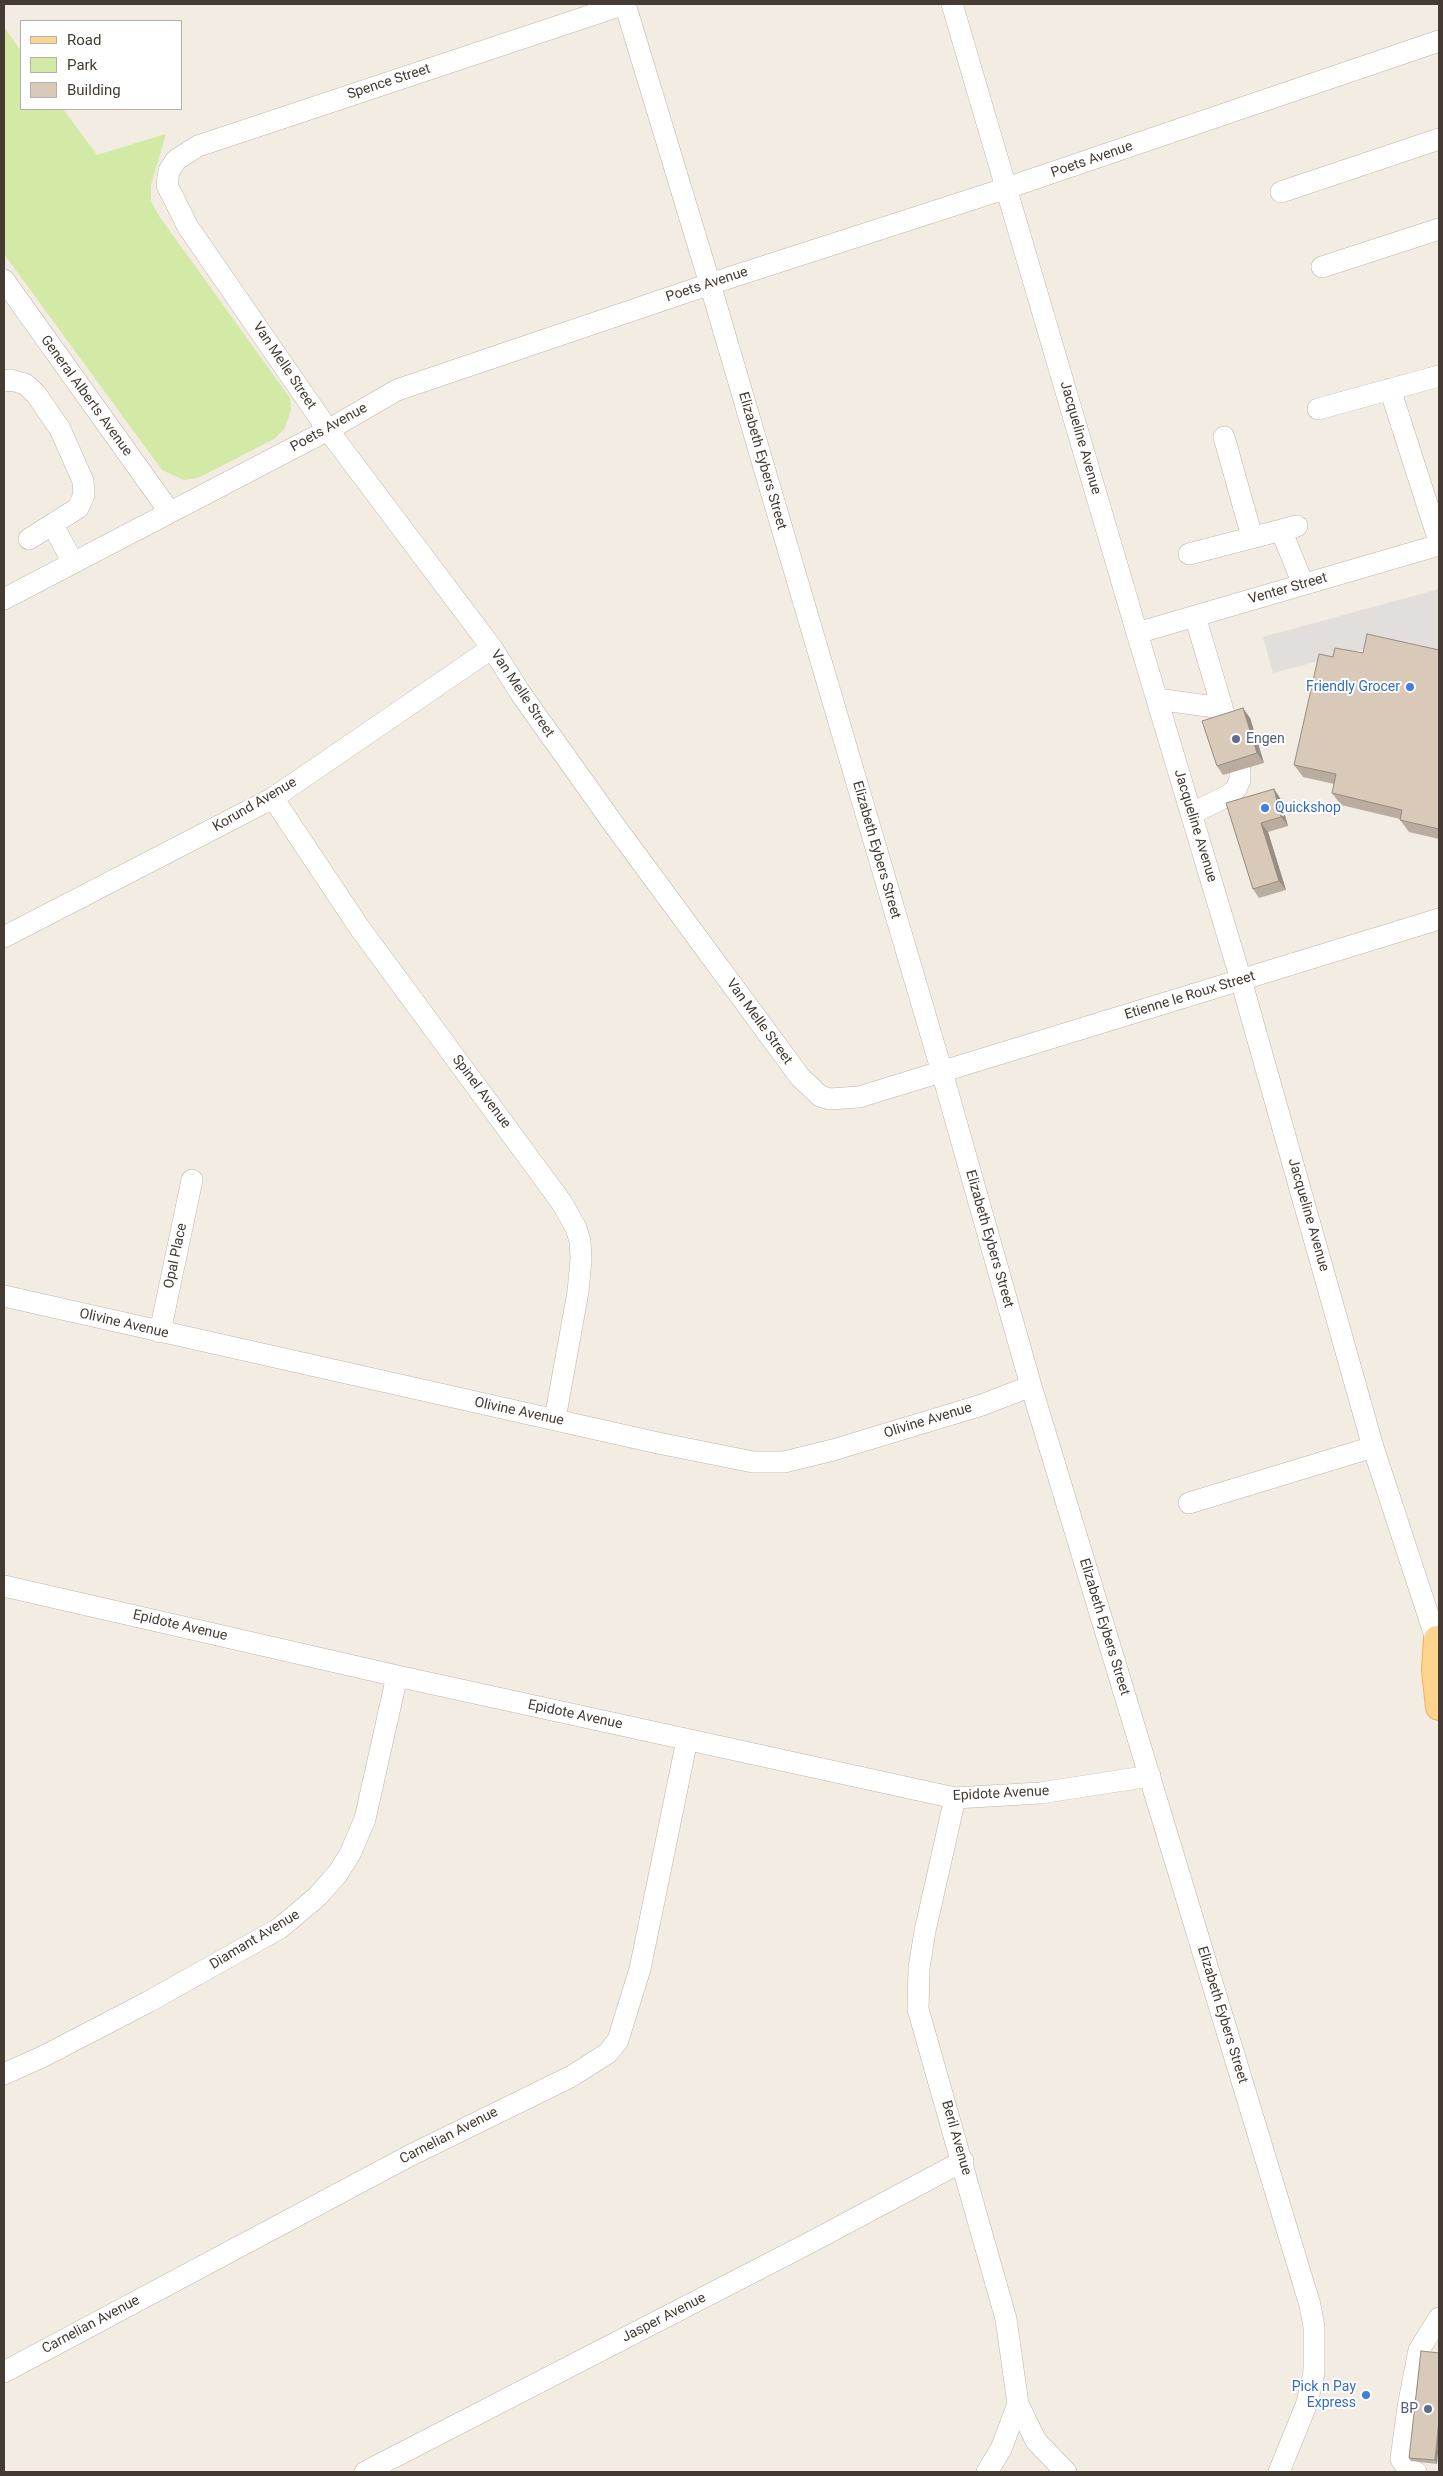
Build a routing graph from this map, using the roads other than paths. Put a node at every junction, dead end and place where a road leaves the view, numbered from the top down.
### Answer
1 (625, 4) edge
2 (952, 4) edge
3 (1439, 41) edge
4 (1439, 139) edge
5 (167, 180) joint
6 (1006, 188) junction
7 (1281, 192) dead end
8 (1439, 229) edge
9 (1322, 266) dead end
10 (4, 280) edge
11 (710, 284) junction
12 (1439, 376) edge
13 (4, 381) edge
14 (1390, 389) junction
15 (1318, 410) dead end
16 (328, 430) junction
17 (1224, 437) dead end
18 (169, 512) junction
19 (54, 525) junction
20 (1252, 538) junction
21 (29, 539) dead end
22 (1439, 541) edge
23 (1439, 546) edge
24 (1190, 554) dead end
25 (74, 563) junction
26 (1303, 584) junction
27 (4, 599) edge
28 (1195, 616) junction
29 (1137, 633) junction
30 (492, 648) junction
31 (1157, 700) junction
32 (1240, 770) edge
33 (273, 798) junction
34 (1191, 814) junction
35 (1439, 919) edge
36 (4, 937) edge
37 (1241, 980) junction
38 (942, 1072) junction
39 (192, 1180) dead end
40 (4, 1296) edge
41 (160, 1332) junction
42 (1031, 1386) junction
43 (555, 1419) junction
44 (1373, 1448) junction
45 (1190, 1503) dead end
46 (4, 1586) edge
47 (1438, 1644) edge
48 (397, 1676) junction
49 (1439, 1707) edge
50 (687, 1740) junction
51 (1150, 1776) junction
52 (955, 1798) junction
53 (4, 2074) edge
54 (963, 2161) junction
55 (1439, 2318) edge
56 (1432, 2339) edge
57 (4, 2372) edge
58 (1018, 2404) junction
59 (365, 2472) edge
60 (988, 2472) edge
61 (1066, 2472) edge
62 (1279, 2472) edge
63 (1416, 2472) edge

1 - 5 street, Spence Street
1 - 11 street, Elizabeth Eybers Street
2 - 6 street, Jacqueline Avenue
3 - 6 street, Poets Avenue
4 - 7 street
5 - 16 street, Van Melle Street
6 - 11 street, Poets Avenue
6 - 29 street, Jacqueline Avenue
8 - 9 street
10 - 18 street, General Alberts Avenue
11 - 16 street, Poets Avenue
11 - 38 street, Elizabeth Eybers Street
12 - 14 street
13 - 19 street
14 - 15 street
14 - 22 street
16 - 18 street, Poets Avenue
16 - 30 street, Van Melle Street
17 - 20 street
18 - 25 street, Poets Avenue
19 - 21 street
19 - 25 street
20 - 24 street
20 - 26 street
23 - 26 street, Venter Street
25 - 27 street, Poets Avenue
26 - 28 street, Venter Street
28 - 29 street, Venter Street
28 - 31 street
29 - 31 street, Jacqueline Avenue
30 - 33 street, Korund Avenue
30 - 38 street, Van Melle Street
31 - 34 street, Jacqueline Avenue
32 - 34 street
33 - 36 street, Korund Avenue
33 - 43 street, Spinel Avenue
34 - 37 street, Jacqueline Avenue
35 - 37 street, Etienne le Roux Street
37 - 38 street, Etienne le Roux Street
37 - 44 street, Jacqueline Avenue
38 - 42 street, Elizabeth Eybers Street
39 - 41 street, Opal Place
40 - 41 street, Olivine Avenue
41 - 43 street, Olivine Avenue
42 - 43 street, Olivine Avenue
42 - 51 street, Elizabeth Eybers Street
44 - 45 street
44 - 47 street, Jacqueline Avenue
46 - 48 street, Epidote Avenue
47 - 49 main road
48 - 50 street, Epidote Avenue
48 - 53 street, Diamant Avenue
50 - 52 street, Epidote Avenue
50 - 57 street, Carnelian Avenue
51 - 52 street, Epidote Avenue
51 - 62 street, Elizabeth Eybers Street
52 - 54 street, Beril Avenue
54 - 58 street, Beril Avenue
54 - 59 street, Jasper Avenue
55 - 56 street
56 - 63 street
58 - 60 street, Beril Avenue
58 - 61 street

